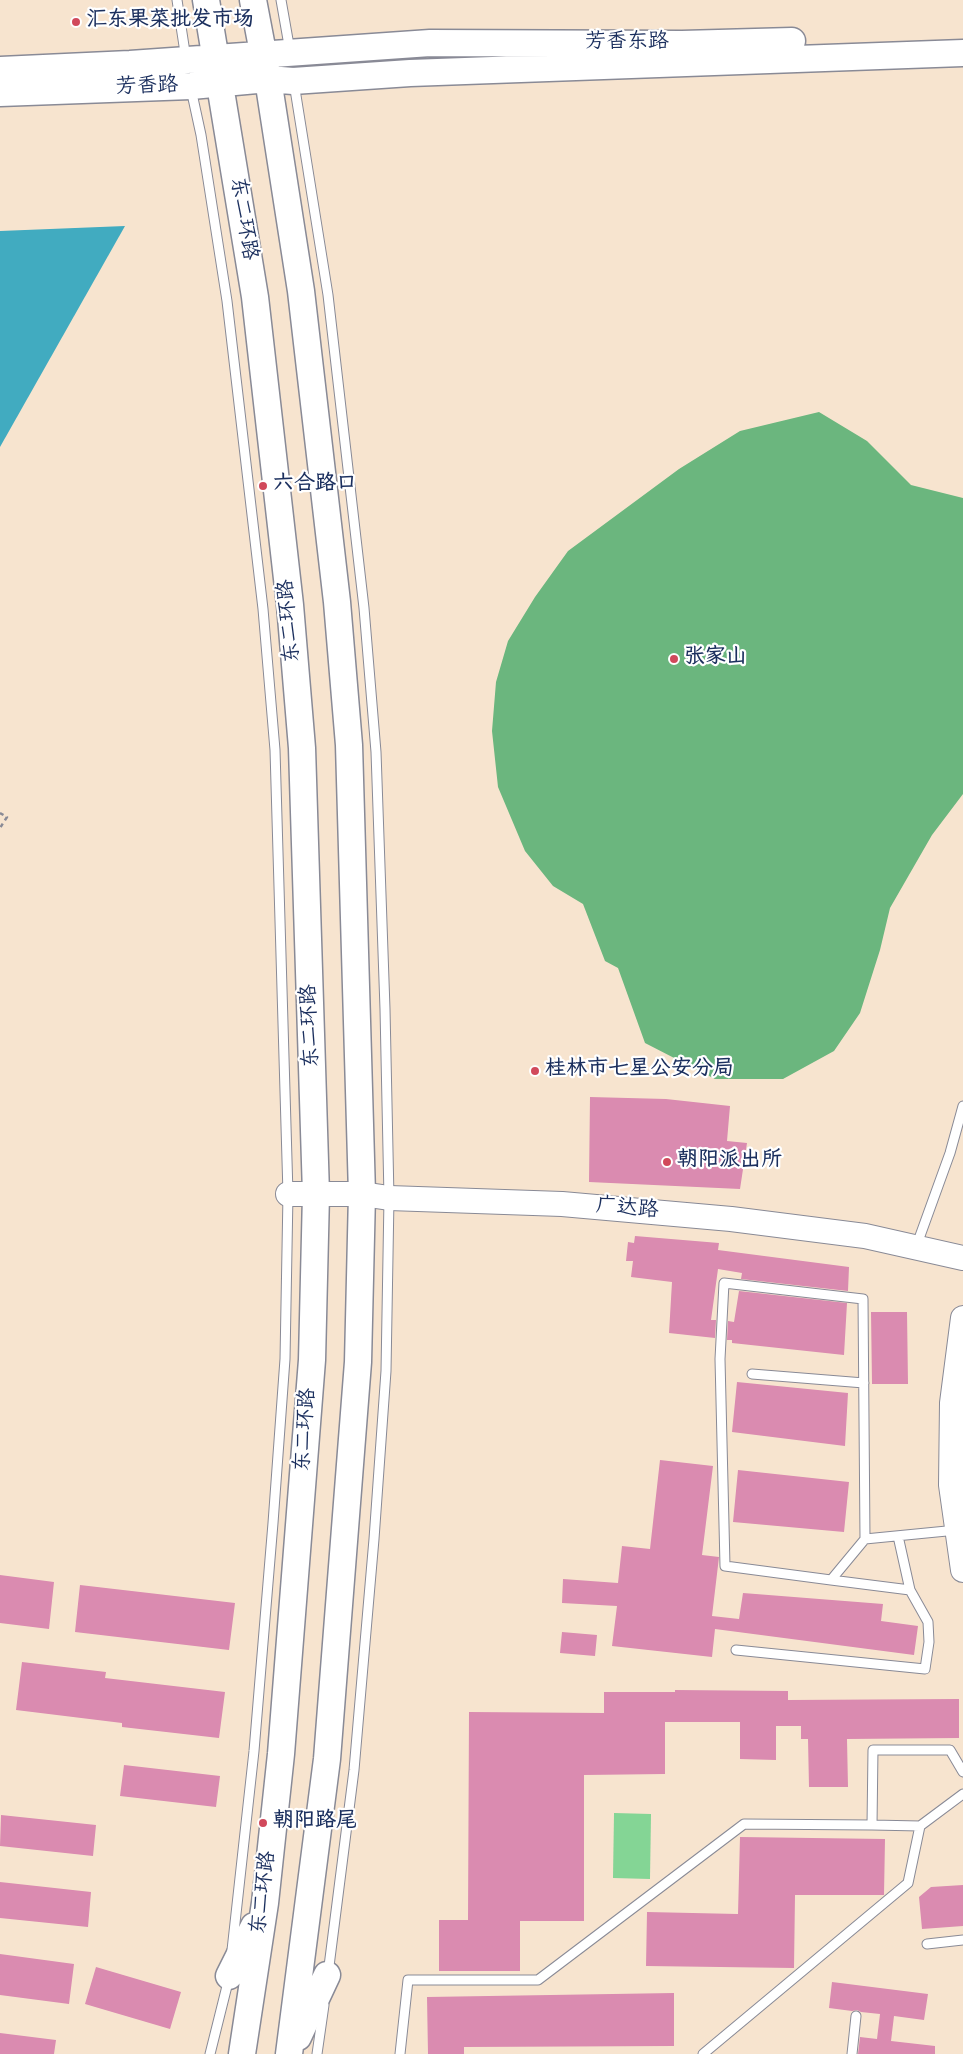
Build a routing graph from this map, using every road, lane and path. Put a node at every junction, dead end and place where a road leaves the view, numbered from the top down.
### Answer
1 (177, 0) edge
2 (206, 0) edge
3 (253, 0) edge
4 (281, 0) edge
5 (963, 36) edge
6 (963, 53) edge
7 (216, 58) junction
8 (283, 67) junction
9 (0, 70) edge
10 (188, 73) junction
11 (220, 85) junction
12 (0, 93) edge
13 (0, 813) edge
14 (0, 828) edge
15 (963, 1106) edge
16 (288, 1194) junction
17 (316, 1194) junction
18 (362, 1194) junction
19 (389, 1198) junction
20 (916, 1247) junction
21 (963, 1258) edge
22 (963, 1318) edge
23 (752, 1374) dead end
24 (864, 1383) junction
25 (958, 1530) junction
26 (898, 1536) junction
27 (865, 1539) junction
28 (963, 1570) edge
29 (831, 1580) junction
30 (910, 1590) junction
31 (736, 1650) dead end
32 (963, 1772) edge
33 (963, 1794) edge
34 (872, 1825) junction
35 (920, 1826) junction
36 (265, 1903) junction
37 (963, 1940) edge
38 (927, 1944) dead end
39 (327, 1975) junction
40 (229, 1976) junction
41 (856, 2016) dead end
42 (210, 2054) edge
43 (242, 2054) edge
44 (290, 2054) edge
45 (317, 2054) edge
46 (400, 2054) edge
47 (703, 2054) edge
48 (852, 2054) edge

1 - 10 lane
2 - 7 main road, 东二环路
3 - 8 main road, 东二环路
4 - 8 lane
5 - 8 main road, 芳香东路
6 - 8 main road, 芳香东路
7 - 8 main road, 芳香路
7 - 10 main road, 芳香路
7 - 11 main road, 东二环路
8 - 11 main road, 芳香路
8 - 18 main road, 东二环路
8 - 19 lane
9 - 10 main road, 芳香路
10 - 11 main road, 芳香路
10 - 12 main road, 芳香路
10 - 16 lane
11 - 17 main road, 东二环路
13 - 14 path
15 - 20 lane
16 - 17 street, 广达路
16 - 40 lane
17 - 18 street, 广达路
17 - 36 main road, 东二环路
18 - 19 street, 广达路
18 - 44 main road, 东二环路
19 - 20 street, 广达路
19 - 39 lane
20 - 21 street, 广达路
22 - 25 street
23 - 24 lane
24 - 27 lane
24 - 29 lane
25 - 26 lane
25 - 28 street
26 - 27 lane
26 - 30 lane
27 - 29 lane
29 - 30 lane
30 - 31 lane
32 - 34 lane
33 - 35 lane
34 - 35 lane
34 - 46 lane
35 - 47 lane
36 - 40 main road
36 - 43 main road, 东二环路
37 - 38 lane
39 - 44 main road
39 - 45 lane
40 - 42 lane
41 - 48 lane

